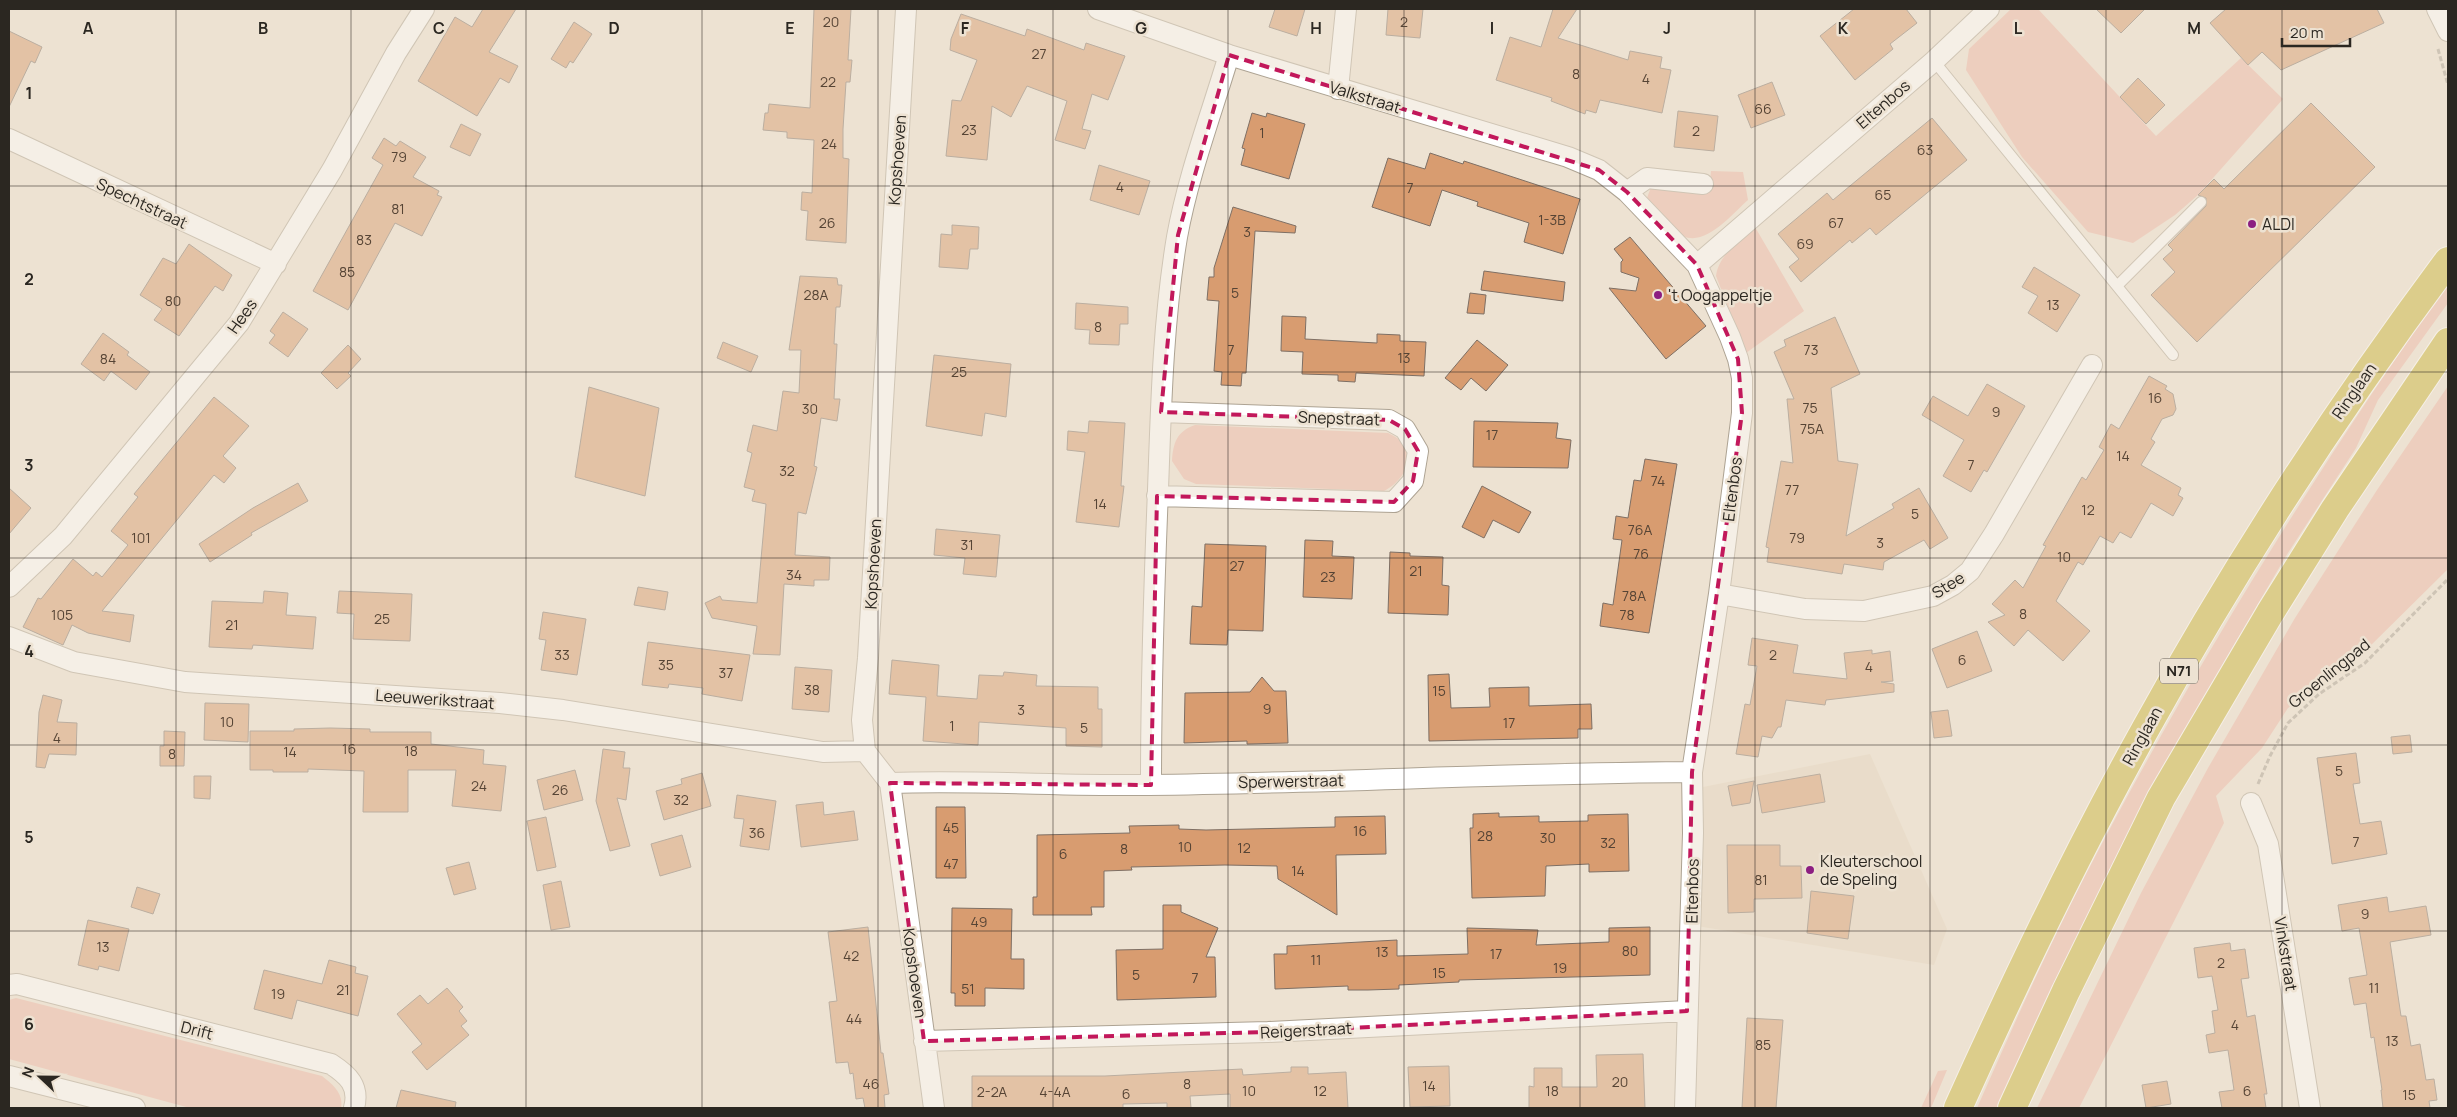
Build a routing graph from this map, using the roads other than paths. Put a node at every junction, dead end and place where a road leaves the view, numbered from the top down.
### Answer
1 (424, 9) edge
2 (906, 9) edge
3 (1098, 9) edge
4 (1346, 9) edge
5 (1989, 9) edge
6 (2437, 9) edge
7 (2448, 31) edge
8 (1229, 55) junction
9 (1934, 61) junction
10 (1338, 89) junction
11 (9, 139) edge
12 (1703, 184) dead end
13 (1627, 192) junction
14 (2201, 202) dead end
15 (2448, 261) edge
16 (276, 264) junction
17 (1697, 265) junction
18 (2117, 286) junction
19 (2447, 345) edge
20 (2174, 355) dead end
21 (2092, 365) dead end
22 (1161, 412) junction
23 (1157, 496) junction
24 (9, 587) edge
25 (1719, 594) junction
26 (9, 637) edge
27 (865, 751) junction
28 (1692, 772) junction
29 (890, 783) junction
30 (1151, 785) junction
31 (2251, 803) road end
32 (9, 985) edge
33 (1687, 1010) junction
34 (924, 1041) junction
35 (9, 1076) edge
36 (135, 1108) edge
37 (354, 1108) edge
38 (934, 1108) edge
39 (1685, 1108) edge
40 (1958, 1108) edge
41 (2012, 1108) edge
42 (2310, 1108) edge

1 - 16 street, Hees
2 - 27 street, Kopshoeven
3 - 8 street, Valkstraat
4 - 10 street
5 - 9 street, Eltenbos
6 - 7 street
8 - 10 street, Valkstraat
8 - 22 street
9 - 17 street, Eltenbos
9 - 18 lane
10 - 13 street, Valkstraat
11 - 16 street, Spechtstraat
12 - 13 street
13 - 17 street, Valkstraat
14 - 18 lane
15 - 40 highway, Ringlaan / N71
16 - 24 street, Hees
17 - 25 street, Eltenbos
18 - 20 lane
19 - 41 highway
21 - 25 street, Stee
22 - 23 street
22 - 23 street, Snepstraat
23 - 30 street
25 - 28 street, Eltenbos
26 - 27 street, Leeuwerikstraat
27 - 29 street
28 - 30 street, Sperwerstraat
28 - 33 street, Eltenbos
29 - 30 street, Sperwerstraat
29 - 34 street, Kopshoeven
31 - 42 street, Vinkstraat
32 - 37 street, Drift
33 - 34 street, Reigerstraat
33 - 39 street, Eltenbos
34 - 38 street, Kopshoeven
35 - 36 street

